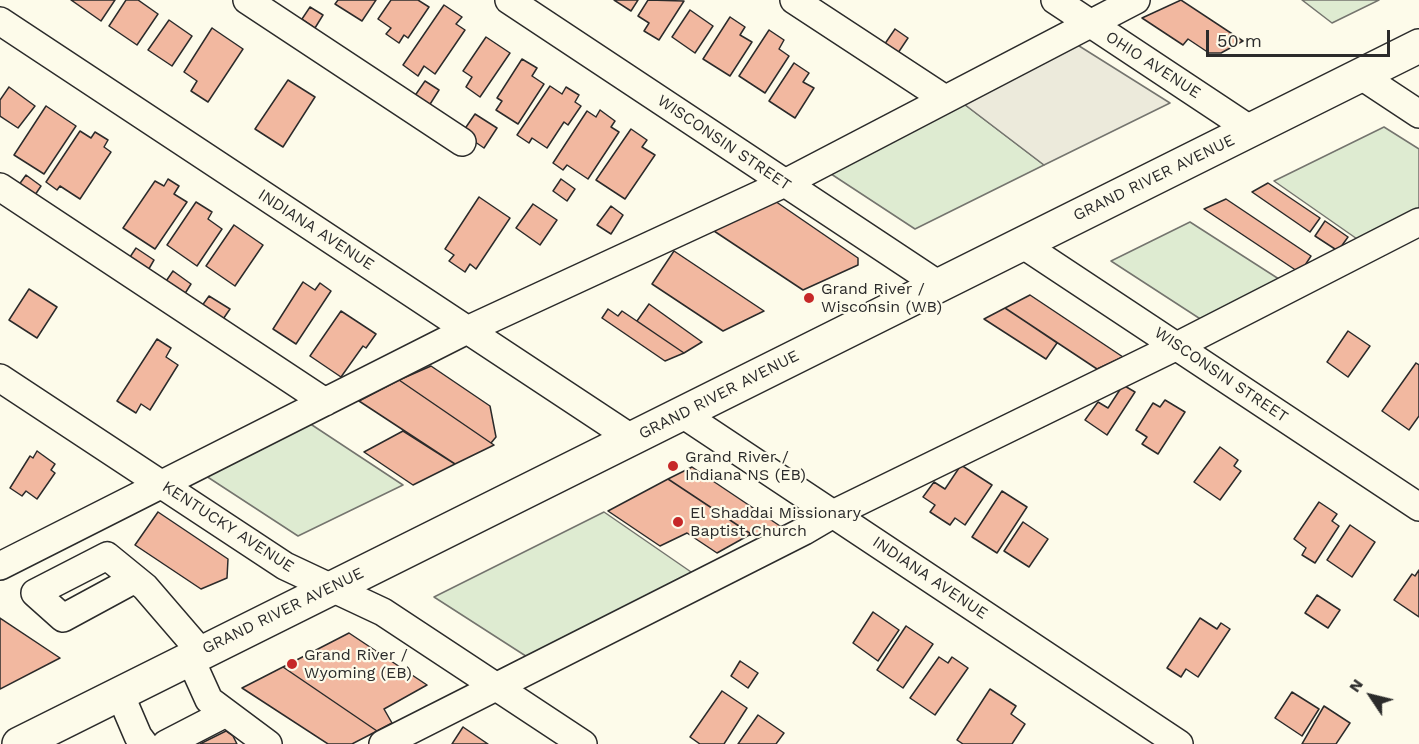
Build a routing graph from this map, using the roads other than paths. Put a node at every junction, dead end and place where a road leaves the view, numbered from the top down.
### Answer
1 (247, 0) edge
2 (509, 0) edge
3 (794, 0) edge
4 (1055, 0) edge
5 (1136, 0) edge
6 (0, 21) edge
7 (1090, 23) junction
8 (1419, 46) edge
9 (1360, 75) junction
10 (945, 99) junction
11 (1419, 114) edge
12 (1251, 130) junction
13 (462, 142) dead end
14 (784, 183) junction
15 (0, 187) edge
16 (1419, 222) edge
17 (1022, 244) junction
18 (939, 285) junction
19 (467, 330) junction
20 (1177, 346) junction
21 (0, 378) edge
22 (325, 402) junction
23 (681, 413) junction
24 (631, 438) junction
25 (161, 484) junction
26 (1419, 507) edge
27 (833, 514) junction
28 (6, 556) edge
29 (135, 579) dead end
30 (332, 587) junction
31 (196, 655) junction
32 (497, 687) junction
33 (120, 694) junction
34 (226, 713) junction
35 (19, 744) edge
36 (144, 744) edge
37 (166, 744) edge
38 (268, 744) edge
39 (383, 744) edge
40 (583, 744) edge
41 (1179, 744) edge

1 - 13 street
2 - 14 street, WISCONSIN STREET
3 - 10 street
4 - 7 street, OHIO AVENUE
5 - 7 street
6 - 19 street, INDIANA AVENUE
7 - 10 street
7 - 12 street, OHIO AVENUE
8 - 9 main road, GRAND RIVER AVENUE
9 - 11 street
9 - 12 main road, GRAND RIVER AVENUE
10 - 14 street
12 - 17 main road, GRAND RIVER AVENUE
14 - 18 street, WISCONSIN STREET
14 - 19 street
15 - 22 street
16 - 20 street
17 - 18 main road, GRAND RIVER AVENUE
17 - 20 street, WISCONSIN STREET
18 - 23 main road, GRAND RIVER AVENUE
19 - 22 street
19 - 24 street, INDIANA AVENUE
20 - 26 street, WISCONSIN STREET
20 - 27 street
21 - 25 street, KENTUCKY AVENUE
22 - 25 street
23 - 24 main road, GRAND RIVER AVENUE
23 - 27 street, INDIANA AVENUE
24 - 30 main road, GRAND RIVER AVENUE
25 - 28 street
25 - 30 street, KENTUCKY AVENUE
27 - 32 street
27 - 41 street, INDIANA AVENUE
29 - 31 street
30 - 31 main road, GRAND RIVER AVENUE
30 - 32 street, KENTUCKY AVENUE
31 - 33 main road, GRAND RIVER AVENUE
31 - 34 street
32 - 39 street
32 - 40 street, KENTUCKY AVENUE
33 - 35 main road, GRAND RIVER AVENUE
33 - 36 street
34 - 37 street
34 - 38 street

